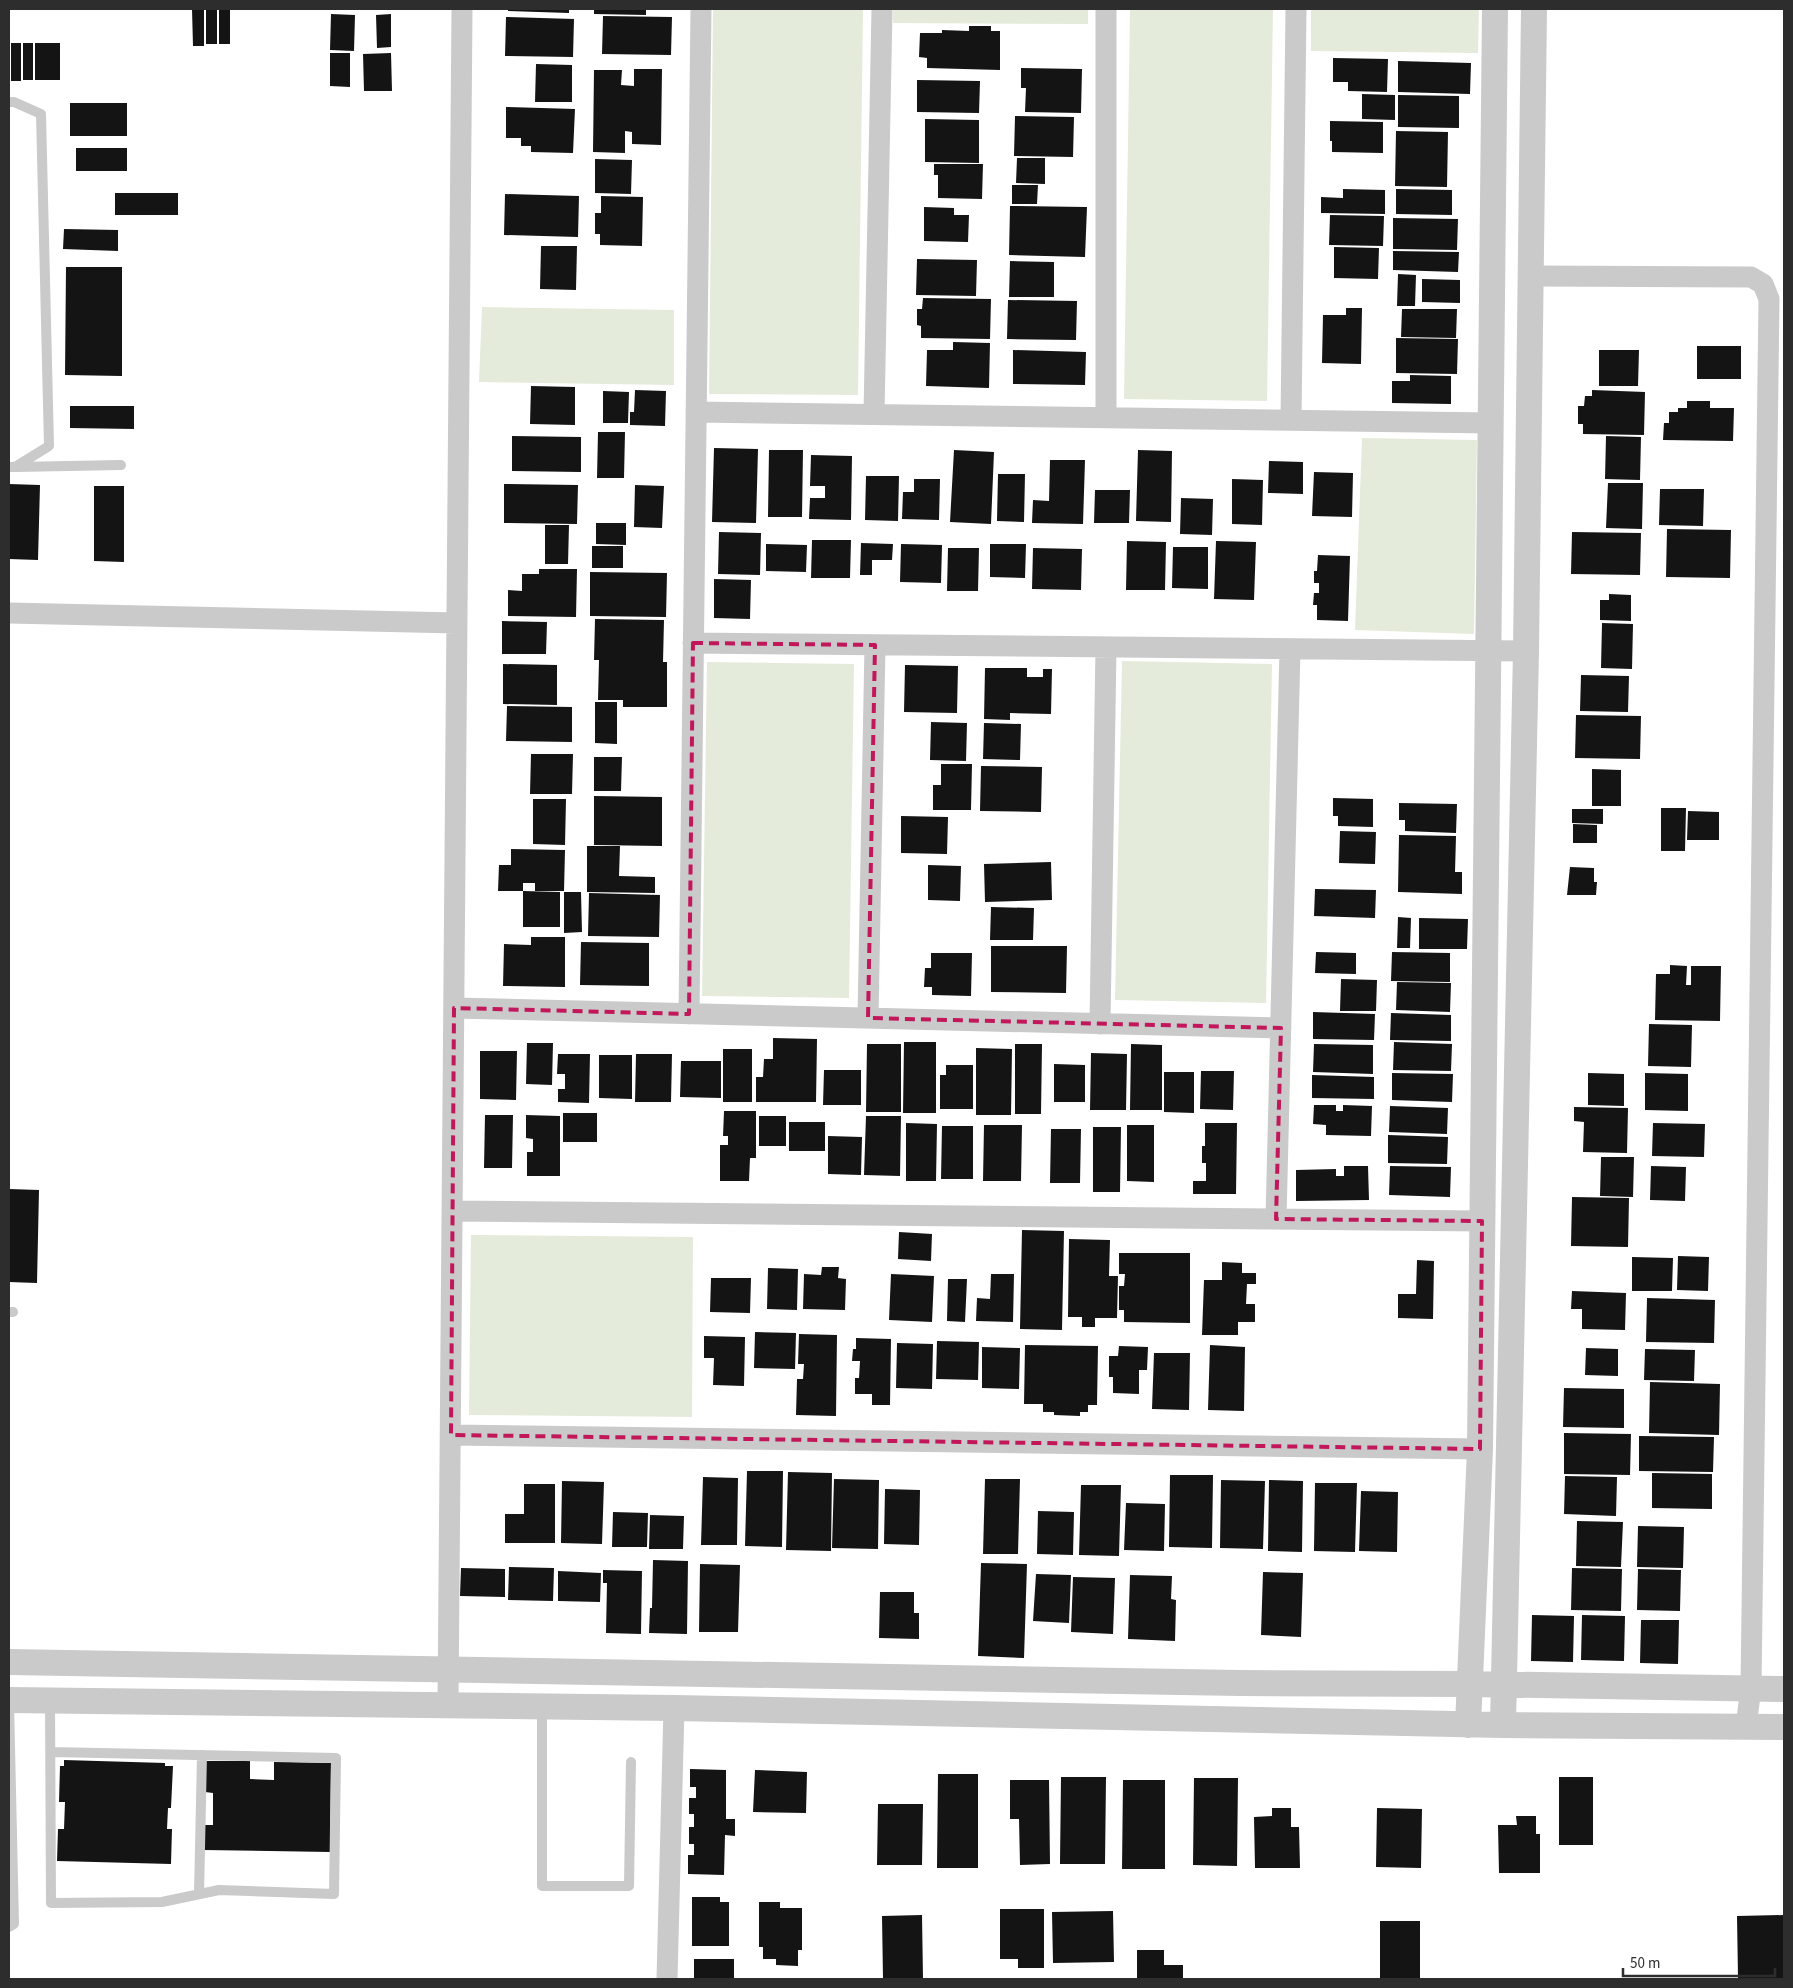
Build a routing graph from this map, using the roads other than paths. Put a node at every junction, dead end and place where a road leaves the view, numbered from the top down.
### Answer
1 (462, 9) edge
2 (701, 9) edge
3 (882, 9) edge
4 (1106, 9) edge
5 (1296, 9) edge
6 (1496, 9) edge
7 (1534, 9) edge
8 (9, 102) edge
9 (1531, 276) junction
10 (696, 412) junction
11 (874, 414) junction
12 (1106, 417) junction
13 (1291, 420) junction
14 (1492, 423) junction
15 (121, 465) dead end
16 (12, 467) edge
17 (9, 613) edge
18 (457, 623) junction
19 (693, 643) junction
20 (875, 645) junction
21 (1106, 647) junction
22 (1290, 649) junction
23 (1489, 651) junction
24 (1526, 651) junction
25 (454, 1008) junction
26 (689, 1014) junction
27 (868, 1018) junction
28 (1100, 1024) junction
29 (1281, 1028) junction
30 (452, 1212) junction
31 (1276, 1219) junction
32 (1482, 1221) junction
33 (450, 1435) junction
34 (1480, 1449) junction
35 (9, 1662) edge
36 (449, 1670) junction
37 (1469, 1684) junction
38 (1504, 1684) junction
39 (1751, 1688) junction
40 (1784, 1688) edge
41 (50, 1700) junction
42 (9, 1701) edge
43 (448, 1705) junction
44 (542, 1706) junction
45 (674, 1708) junction
46 (1468, 1724) junction
47 (1503, 1725) junction
48 (1746, 1726) junction
49 (1784, 1727) edge
50 (51, 1752) junction
51 (202, 1755) junction
52 (631, 1762) dead end
53 (199, 1894) junction
54 (9, 1927) edge
55 (667, 1979) edge

1 - 18 street
2 - 10 street
3 - 11 street
4 - 12 street
5 - 13 street
6 - 14 street
7 - 9 street
8 - 16 lane
9 - 24 street
9 - 39 street
10 - 11 street
10 - 19 street
11 - 12 street
12 - 13 street
13 - 14 street
14 - 23 street
15 - 16 lane
17 - 18 street
18 - 25 street
19 - 20 street
19 - 26 street
20 - 21 street
20 - 27 street
21 - 22 street
21 - 28 street
22 - 23 street
22 - 29 street
23 - 24 street
23 - 32 street
24 - 38 street
25 - 26 street
25 - 30 street
26 - 27 street
27 - 28 street
28 - 29 street
29 - 31 street
30 - 31 street
30 - 33 street
31 - 32 street
32 - 34 street
33 - 34 street
33 - 36 street
34 - 37 street
35 - 36 street
36 - 37 street
36 - 43 street
37 - 38 street
37 - 46 street
38 - 39 street
38 - 47 street
39 - 40 street
39 - 48 street
41 - 42 street
41 - 43 street
41 - 50 lane
42 - 54 lane
43 - 44 street
44 - 45 street
44 - 52 lane
45 - 46 street
45 - 55 street
46 - 47 street
47 - 48 street
48 - 49 street
50 - 51 lane
50 - 53 lane
51 - 53 lane
51 - 53 lane

